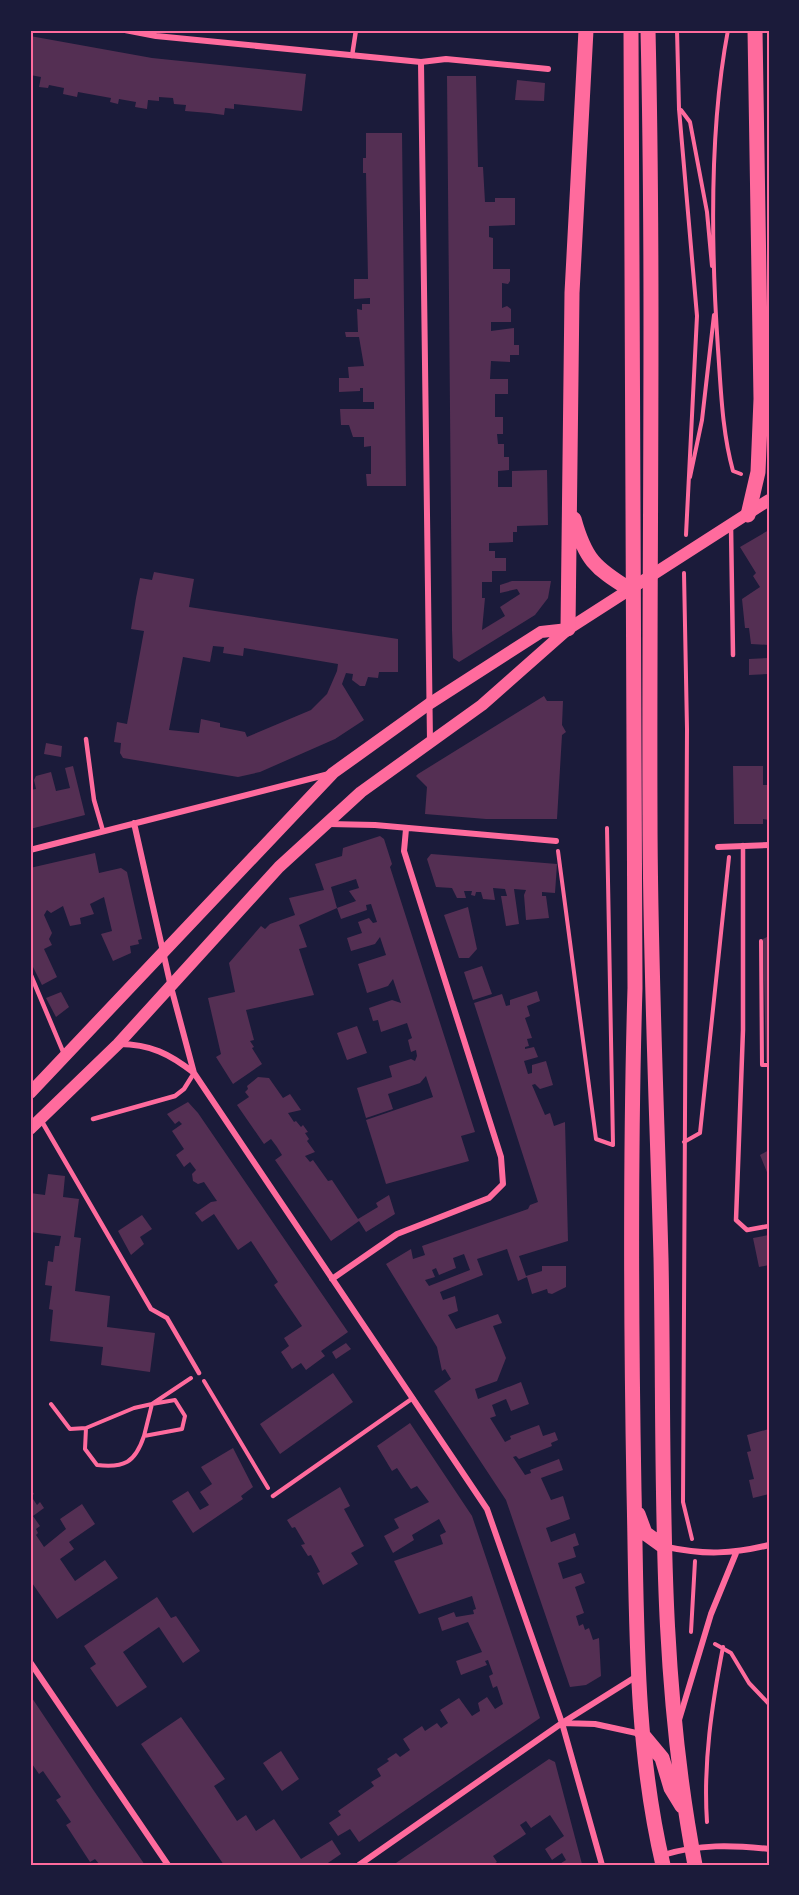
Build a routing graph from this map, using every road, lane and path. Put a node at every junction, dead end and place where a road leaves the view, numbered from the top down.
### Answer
1 (125, 30) edge
2 (356, 30) edge
3 (586, 30) edge
4 (630, 30) edge
5 (648, 30) edge
6 (677, 30) edge
7 (728, 30) edge
8 (755, 30) edge
9 (156, 33) edge
10 (352, 56) junction
11 (421, 63) junction
12 (548, 69) dead end
13 (680, 109) junction
14 (715, 303) junction
15 (761, 399) junction
16 (769, 424) edge
17 (756, 480) junction
18 (687, 492) junction
19 (769, 500) edge
20 (569, 502) junction
21 (748, 515) junction
22 (732, 526) junction
23 (685, 539) dead end
24 (684, 563) dead end
25 (630, 589) junction
26 (568, 628) junction
27 (734, 655) dead end
28 (429, 704) junction
29 (86, 739) dead end
30 (430, 741) junction
31 (333, 773) junction
32 (134, 823) junction
33 (326, 824) junction
34 (406, 829) junction
35 (103, 831) junction
36 (556, 841) joint
37 (742, 845) junction
38 (769, 845) edge
39 (718, 847) dead end
40 (730, 847) junction
41 (30, 850) edge
42 (760, 941) dead end
43 (163, 951) junction
44 (30, 973) edge
45 (171, 987) junction
46 (118, 1044) junction
47 (65, 1056) junction
48 (769, 1065) edge
49 (194, 1073) junction
50 (30, 1093) edge
51 (93, 1119) dead end
52 (41, 1120) junction
53 (30, 1129) edge
54 (684, 1142) junction
55 (613, 1145) dead end
56 (769, 1226) edge
57 (332, 1279) junction
58 (199, 1372) junction
59 (413, 1398) junction
60 (51, 1404) dead end
61 (152, 1404) junction
62 (86, 1428) junction
63 (144, 1436) junction
64 (273, 1496) joint
65 (635, 1504) junction
66 (769, 1545) edge
67 (663, 1546) junction
68 (736, 1553) junction
69 (695, 1554) junction
70 (690, 1637) dead end
71 (30, 1662) edge
72 (637, 1675) junction
73 (769, 1704) edge
74 (562, 1723) junction
75 (676, 1732) junction
76 (642, 1734) junction
77 (685, 1811) junction
78 (709, 1845) junction
79 (692, 1847) junction
80 (769, 1849) edge
81 (662, 1860) edge
82 (168, 1865) edge
83 (359, 1865) edge
84 (602, 1865) edge
85 (695, 1865) edge

1 - 9 street
2 - 10 lane
3 - 20 main road
4 - 65 main road
5 - 67 main road
6 - 13 path
7 - 14 path
8 - 15 main road
9 - 10 street
10 - 11 street
11 - 12 street
11 - 28 street
13 - 14 path
13 - 18 path
14 - 17 path
14 - 18 path
15 - 16 main road
15 - 17 main road
17 - 21 main road
18 - 23 path
19 - 21 main road
20 - 25 main road
20 - 26 main road
21 - 22 main road
22 - 25 main road
22 - 27 lane
24 - 54 path
25 - 26 main road
26 - 28 main road
26 - 30 main road
28 - 30 street
28 - 31 main road
29 - 35 lane
30 - 33 main road
31 - 32 street
31 - 43 main road
32 - 35 street
32 - 43 street
33 - 34 street
33 - 45 main road
34 - 36 street
34 - 57 street
35 - 41 street
36 - 55 path
37 - 38 street
37 - 40 street
37 - 56 lane
39 - 40 street
40 - 54 path
42 - 48 path
43 - 45 street
43 - 47 main road
44 - 47 lane
45 - 46 main road
45 - 49 street
46 - 49 street
46 - 52 main road
47 - 50 main road
49 - 51 lane
49 - 57 street
52 - 53 main road
52 - 58 lane
54 - 69 path
57 - 59 street
58 - 61 path
58 - 64 path
59 - 64 lane
59 - 74 street
60 - 62 path
61 - 62 path
61 - 63 path
61 - 63 path
62 - 63 path
65 - 67 main road
65 - 72 main road
66 - 68 street
67 - 69 street
67 - 75 main road
68 - 69 street
68 - 75 street
69 - 70 path
71 - 82 street
72 - 74 street
72 - 76 main road
73 - 78 path
74 - 76 street
74 - 83 street
74 - 84 street
75 - 77 main road
76 - 77 main road
76 - 81 main road
77 - 79 main road
78 - 79 street
78 - 80 street
79 - 81 street
79 - 85 main road

